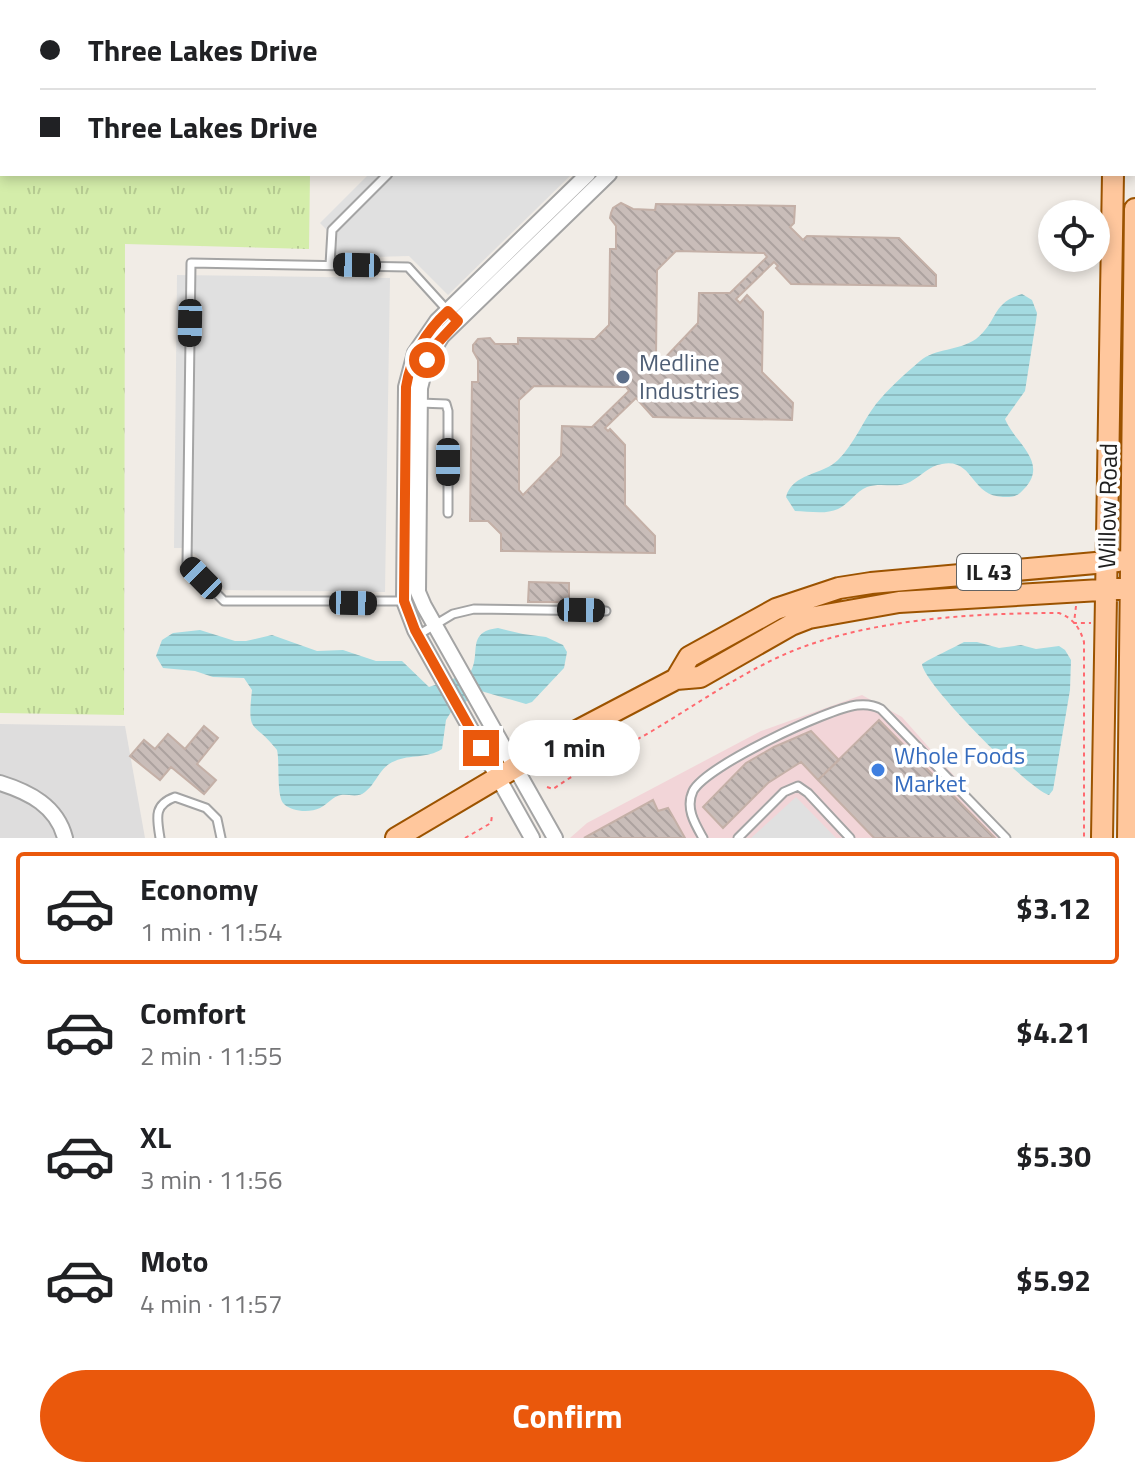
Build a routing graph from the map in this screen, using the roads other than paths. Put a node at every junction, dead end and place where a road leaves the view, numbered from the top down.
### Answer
1 (386, 176) edge
2 (1113, 176) edge
3 (588, 178) edge
4 (1135, 209) edge
5 (330, 265) junction
6 (453, 316) junction
7 (413, 403) junction
8 (448, 513) dead end
9 (1132, 560) edge
10 (1107, 562) junction
11 (1132, 588) edge
12 (1107, 589) junction
13 (404, 601) junction
14 (606, 611) dead end
15 (435, 626) junction
16 (418, 635) junction
17 (676, 679) junction
18 (515, 766) junction
19 (497, 776) junction
20 (0, 783) edge
21 (65, 838) edge
22 (160, 838) edge
23 (221, 838) edge
24 (396, 838) edge
25 (532, 838) edge
26 (555, 838) edge
27 (703, 838) edge
28 (738, 838) edge
29 (850, 838) edge
30 (1006, 838) edge
31 (1102, 838) edge
32 (1128, 838) edge

1 - 5 lane
2 - 10 main road, Willow Road
3 - 6 street
4 - 9 main road, Willow Road
5 - 6 lane
5 - 13 lane
6 - 7 street
7 - 8 lane
7 - 13 street
7 - 15 street
9 - 10 main road, IL 43
9 - 11 main road, Willow Road
10 - 12 main road, Willow Road
10 - 17 main road, IL 43
11 - 12 main road, IL 43
11 - 32 main road, Willow Road
12 - 17 main road, IL 43
12 - 31 main road, Willow Road
13 - 16 street
14 - 15 lane
15 - 16 lane
15 - 18 street
16 - 19 street
17 - 18 main road, IL 43
18 - 19 main road, IL 43
18 - 26 street
19 - 24 main road, IL 43
19 - 25 street
20 - 21 street
22 - 23 lane
27 - 30 lane
28 - 29 lane

